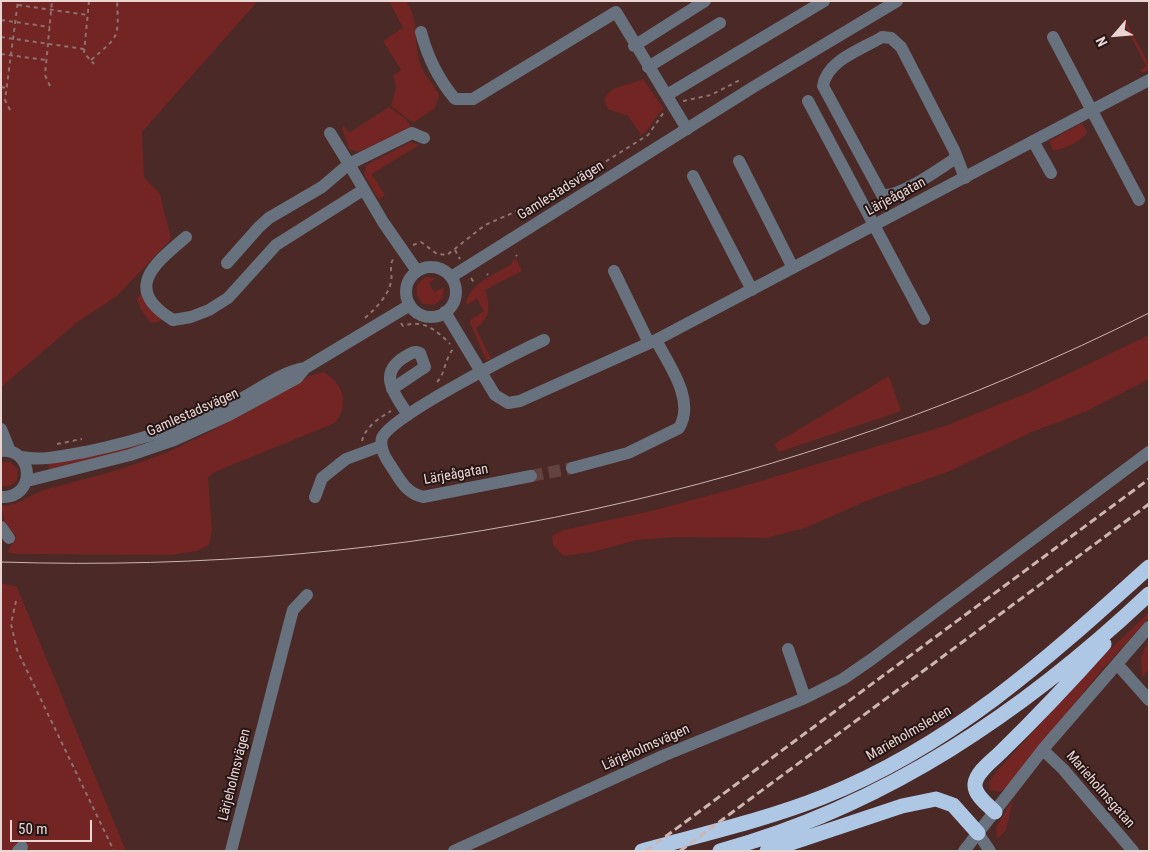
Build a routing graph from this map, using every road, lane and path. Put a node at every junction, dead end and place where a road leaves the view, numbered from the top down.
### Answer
1 (18, 1) edge
2 (52, 1) edge
3 (89, 1) edge
4 (117, 1) edge
5 (608, 1) edge
6 (705, 1) edge
7 (824, 1) edge
8 (897, 1) edge
9 (18, 5) junction
10 (52, 9) junction
11 (616, 12) junction
12 (88, 15) junction
13 (1, 20) edge
14 (16, 21) junction
15 (720, 23) dead end
16 (50, 27) junction
17 (421, 32) dead end
18 (1, 37) edge
19 (14, 38) junction
20 (1053, 38) dead end
21 (48, 43) junction
22 (634, 46) junction
23 (84, 49) junction
24 (1, 54) edge
25 (12, 56) junction
26 (47, 60) junction
27 (90, 60) junction
28 (94, 64) dead end
29 (648, 67) junction
30 (748, 76) dead end
31 (1149, 80) edge
32 (50, 86) dead end
33 (1, 87) edge
34 (7, 88) junction
35 (667, 95) junction
36 (808, 102) dead end
37 (673, 106) junction
38 (10, 110) dead end
39 (1091, 110) junction
40 (687, 129) junction
41 (330, 133) dead end
42 (424, 138) dead end
43 (1033, 140) junction
44 (956, 158) junction
45 (739, 161) dead end
46 (350, 164) junction
47 (1051, 173) dead end
48 (693, 176) dead end
49 (965, 178) junction
50 (363, 190) junction
51 (1139, 200) dead end
52 (873, 226) junction
53 (186, 237) dead end
54 (404, 251) junction
55 (227, 263) dead end
56 (793, 268) junction
57 (416, 271) junction
58 (614, 271) dead end
59 (451, 277) junction
60 (752, 290) junction
61 (410, 305) junction
62 (445, 312) junction
63 (924, 319) dead end
64 (361, 321) dead end
65 (544, 340) dead end
66 (652, 341) junction
67 (305, 368) junction
68 (480, 372) junction
69 (392, 389) dead end
70 (408, 416) junction
71 (1, 429) edge
72 (90, 438) dead end
73 (55, 444) dead end
74 (382, 446) junction
75 (1149, 452) edge
76 (11, 453) edge
77 (572, 468) tunnel mouth
78 (531, 476) tunnel mouth
79 (27, 481) junction
80 (1, 497) edge
81 (314, 497) dead end
82 (1, 527) edge
83 (9, 538) dead end
84 (1149, 567) edge
85 (306, 595) dead end
86 (1145, 598) edge
87 (16, 601) dead end
88 (1149, 627) edge
89 (788, 650) dead end
90 (1117, 664) junction
91 (805, 698) junction
92 (1149, 700) edge
93 (1043, 750) junction
94 (994, 812) junction
95 (978, 833) junction
96 (114, 851) edge
97 (231, 851) edge
98 (454, 851) edge
99 (642, 851) edge
100 (720, 851) edge
101 (768, 851) edge
102 (964, 851) edge
103 (990, 851) edge
104 (1133, 851) edge

1 - 9 path
2 - 10 path
3 - 12 path
4 - 27 path
5 - 11 street
6 - 22 street
7 - 35 street
8 - 40 street, Gamlestadsvägen
9 - 10 path
9 - 14 path
10 - 12 path
10 - 16 path
11 - 17 street
11 - 22 street
12 - 23 path
13 - 14 path
14 - 16 path
14 - 19 path
15 - 29 street
16 - 21 path
18 - 19 path
19 - 21 path
19 - 25 path
20 - 39 street
21 - 23 path
21 - 26 path
22 - 29 street
23 - 27 path
24 - 25 path
25 - 26 path
25 - 34 path
26 - 32 path
27 - 28 path
29 - 35 street
30 - 37 path
31 - 39 street, Lärjeågatan
33 - 34 path
34 - 38 path
35 - 37 street
36 - 52 street
37 - 40 street
37 - 54 path
39 - 43 street, Lärjeågatan
39 - 51 street
40 - 59 street, Gamlestadsvägen
41 - 46 street
42 - 46 street
43 - 47 street
43 - 49 street, Lärjeågatan
44 - 44 street
44 - 49 street
45 - 56 street
46 - 50 street
46 - 55 street
48 - 60 street
49 - 52 street, Lärjeågatan
50 - 53 street
50 - 54 street
52 - 56 street, Lärjeågatan
52 - 63 street
54 - 57 street
54 - 64 path
56 - 60 street, Lärjeågatan
57 - 59 street
57 - 61 street
58 - 66 street
59 - 62 street
60 - 66 street, Lärjeågatan
61 - 62 street
61 - 67 street, Gamlestadsvägen
62 - 68 street, Lärjeågatan
65 - 68 street
66 - 68 street, Lärjeågatan
66 - 77 street
67 - 76 street, Gamlestadsvägen
67 - 79 street, Gamlestadsvägen
68 - 70 street
69 - 70 street
70 - 74 street
71 - 76 street
72 - 73 path
74 - 78 street, Lärjeågatan
74 - 81 street
75 - 91 street, Lärjeholmsvägen
76 - 79 street
79 - 80 street, Gamlestadsvägen
82 - 83 street
84 - 99 highway, Marieholmsleden
85 - 97 street, Lärjeholmsvägen
86 - 94 highway
86 - 100 highway
87 - 96 path
88 - 90 street
89 - 91 street
90 - 92 street
90 - 93 street
91 - 98 street, Lärjeholmsvägen
93 - 94 street
93 - 104 street, Marieholmsgatan
94 - 95 street
95 - 101 highway
95 - 102 street
95 - 103 street

